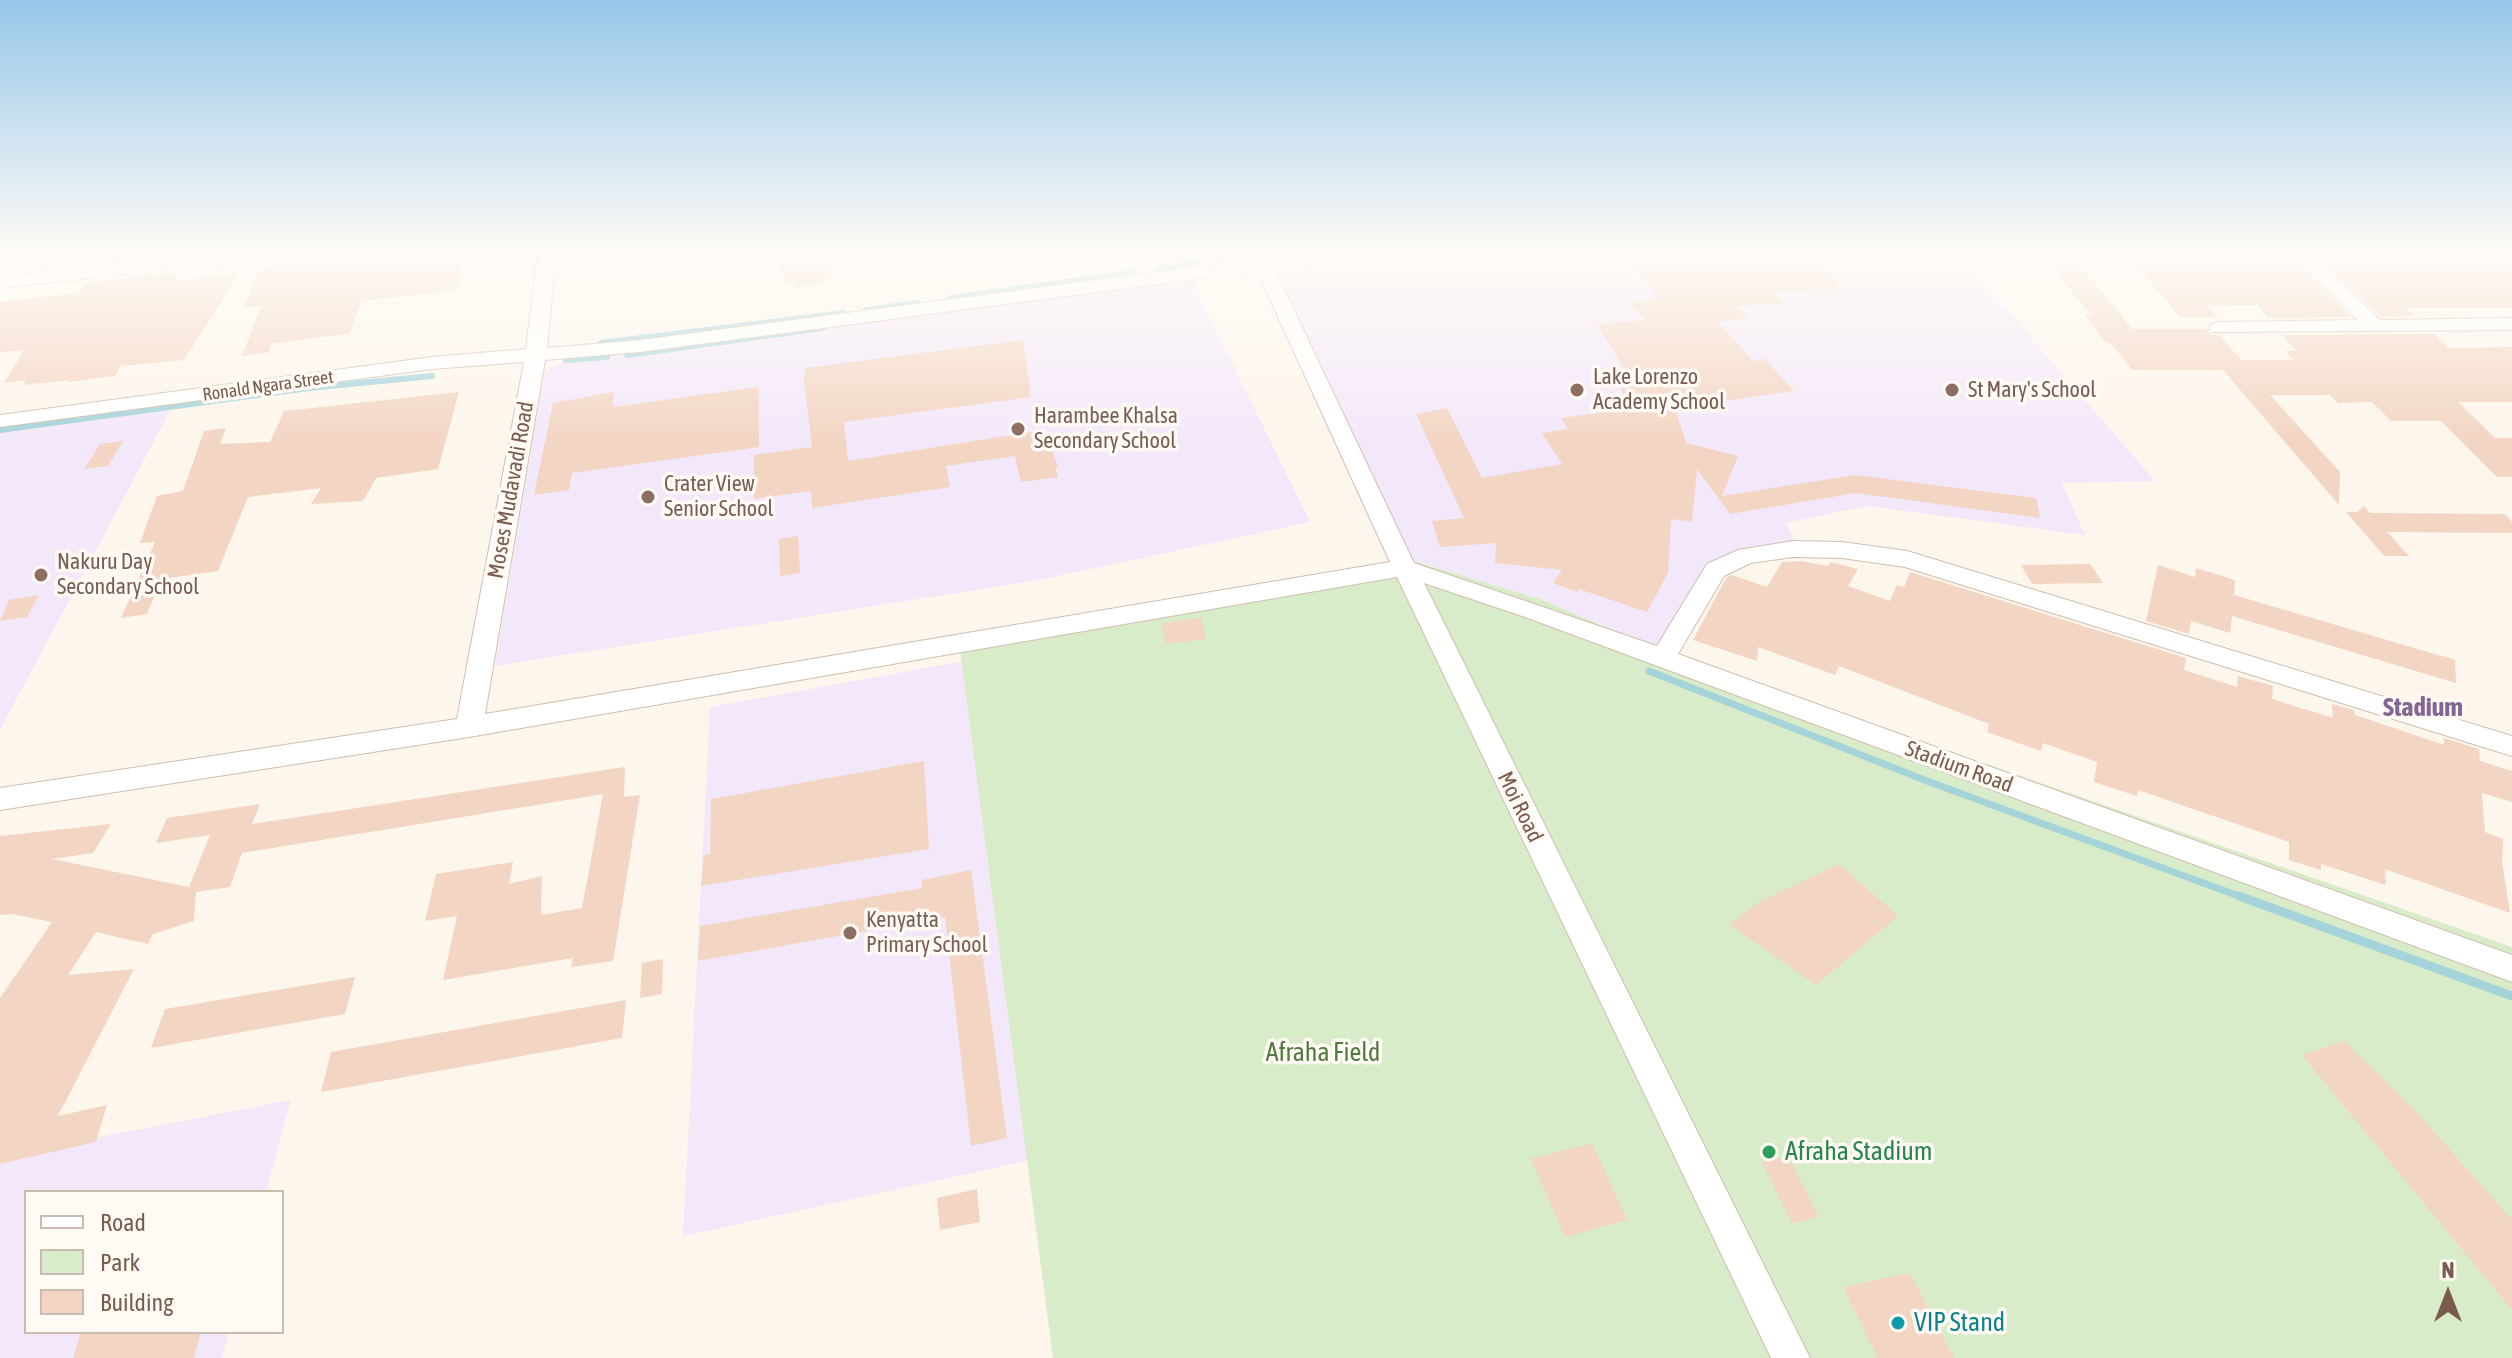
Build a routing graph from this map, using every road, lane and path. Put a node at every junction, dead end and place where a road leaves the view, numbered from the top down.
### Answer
1 (540, 316) edge
2 (851, 316) edge
3 (1288, 316) edge
4 (2365, 316) edge
5 (2512, 324) edge
6 (2375, 326) junction
7 (2219, 328) dead end
8 (536, 353) junction
9 (0, 421) edge
10 (1404, 568) junction
11 (1662, 659) junction
12 (469, 727) junction
13 (2512, 746) edge
14 (0, 799) edge
15 (2512, 969) edge
16 (1791, 1358) edge

1 - 8 street, Moses Mudavadi Road
2 - 8 street, Ronald Ngara Street
3 - 10 street, Moi Road
4 - 6 street
5 - 6 street
6 - 7 street
8 - 9 street, Ronald Ngara Street
8 - 12 street, Moses Mudavadi Road
10 - 11 street, Stadium Road
10 - 12 street
10 - 16 street, Moi Road
11 - 13 street
11 - 15 street, Stadium Road
12 - 14 street

